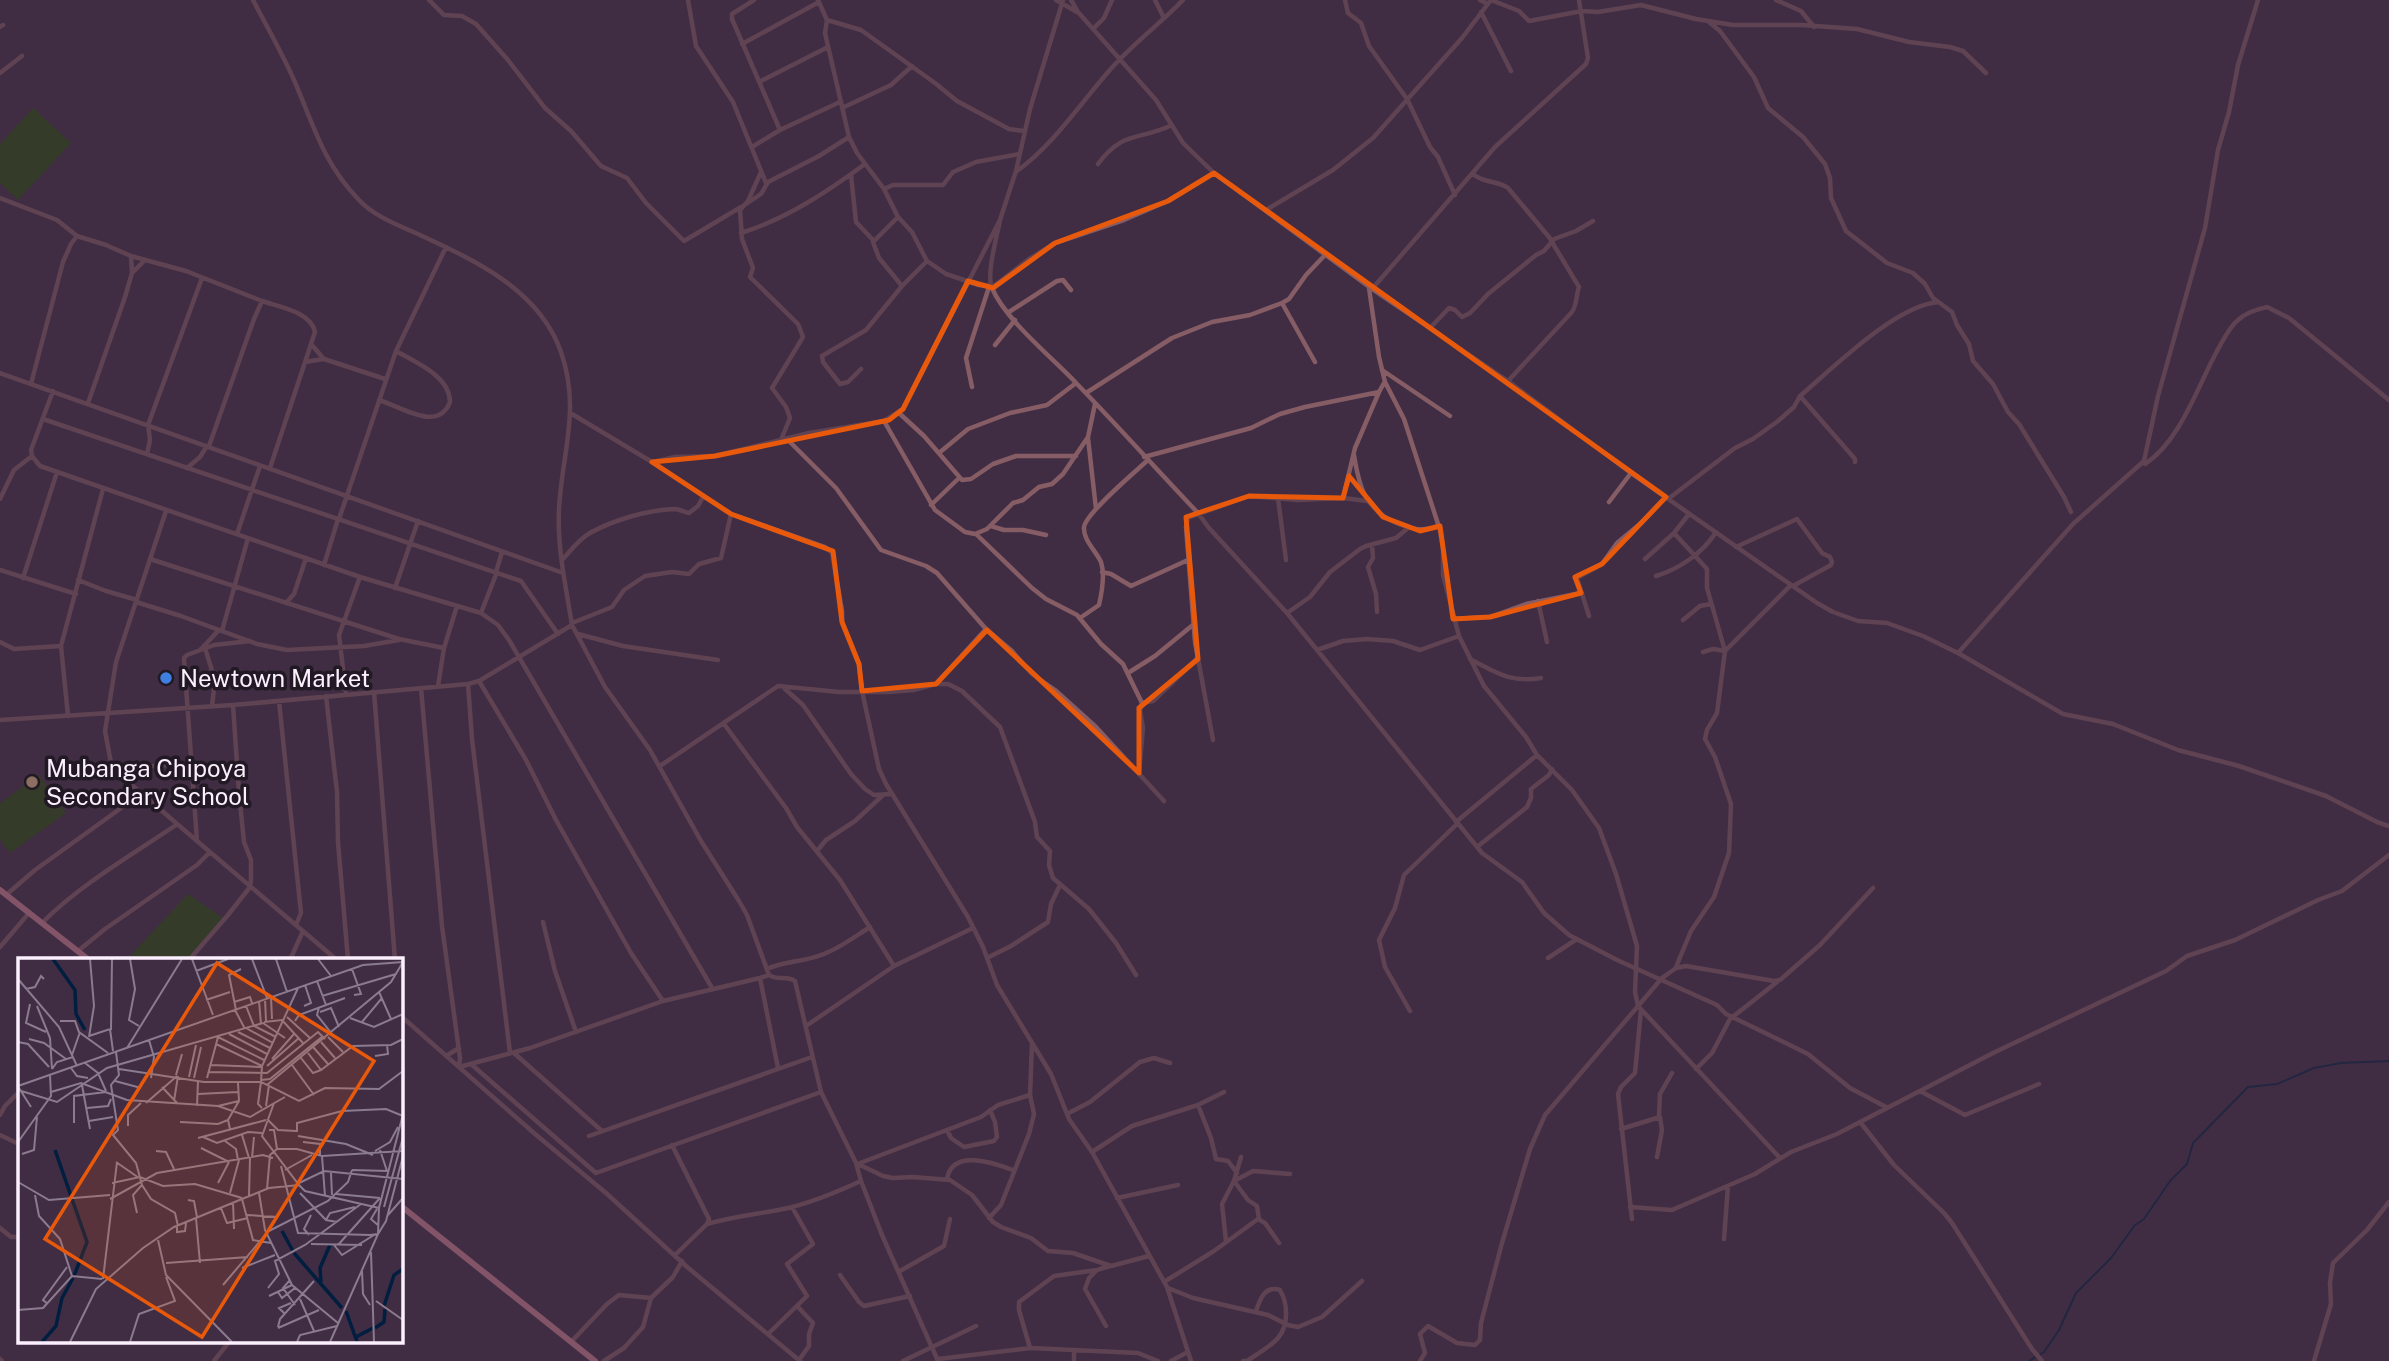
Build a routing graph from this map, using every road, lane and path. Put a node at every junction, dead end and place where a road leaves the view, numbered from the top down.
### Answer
1 (253, 0) edge
2 (429, 0) edge
3 (688, 0) edge
4 (754, 0) edge
5 (1071, 0) edge
6 (1112, 0) edge
7 (1155, 0) edge
8 (1183, 0) edge
9 (1345, 0) edge
10 (1480, 0) edge
11 (1579, 0) edge
12 (1776, 0) edge
13 (2258, 0) edge
14 (819, 1) edge
15 (1060, 1) edge
16 (1490, 2) edge
17 (1582, 11) junction
18 (1078, 12) junction
19 (1481, 12) junction
20 (1164, 18) junction
21 (828, 20) junction
22 (1709, 22) junction
23 (1815, 27) junction
24 (1093, 29) junction
25 (742, 44) junction
26 (828, 47) junction
27 (22, 56) dead end
28 (1119, 60) junction
29 (912, 66) junction
30 (1511, 71) dead end
31 (0, 73) edge
32 (1986, 73) dead end
33 (759, 82) junction
34 (1407, 100) junction
35 (841, 105) junction
36 (1173, 125) junction
37 (780, 130) junction
38 (1024, 131) junction
39 (849, 137) junction
40 (752, 147) junction
41 (1019, 154) junction
42 (866, 164) junction
43 (1098, 164) dead end
44 (1016, 171) junction
45 (761, 172) junction
46 (1214, 173) junction
47 (1473, 174) junction
48 (851, 175) junction
49 (766, 183) junction
50 (884, 189) junction
51 (1455, 195) junction
52 (0, 198) edge
53 (743, 206) junction
54 (1266, 210) junction
55 (898, 216) junction
56 (1000, 220) junction
57 (1593, 221) dead end
58 (69, 230) junction
59 (741, 233) junction
60 (77, 236) junction
61 (873, 240) junction
62 (1552, 242) junction
63 (71, 244) junction
64 (446, 247) junction
65 (1325, 255) junction
66 (131, 256) junction
67 (145, 260) junction
68 (927, 261) junction
69 (132, 274) junction
70 (202, 278) junction
71 (968, 281) junction
72 (902, 286) junction
73 (990, 287) junction
74 (1370, 288) junction
75 (1071, 290) dead end
76 (262, 301) junction
77 (1938, 302) junction
78 (1282, 303) junction
79 (1009, 312) junction
80 (1016, 320) junction
81 (1430, 328) junction
82 (311, 344) junction
83 (995, 345) dead end
84 (396, 351) junction
85 (324, 359) junction
86 (305, 362) junction
87 (1315, 362) dead end
88 (861, 369) dead end
89 (1382, 370) junction
90 (0, 373) edge
91 (386, 379) junction
92 (1508, 381) junction
93 (1385, 382) junction
94 (1076, 383) junction
95 (31, 384) junction
96 (972, 387) dead end
97 (53, 391) junction
98 (1379, 392) junction
99 (1086, 393) junction
100 (1800, 397) junction
101 (379, 400) junction
102 (2389, 400) edge
103 (88, 403) junction
104 (1095, 403) junction
105 (899, 413) junction
106 (572, 414) junction
107 (1450, 416) dead end
108 (43, 419) junction
109 (884, 421) junction
110 (148, 425) junction
111 (1088, 437) junction
112 (784, 440) junction
113 (208, 446) junction
114 (939, 453) junction
115 (148, 454) junction
116 (1354, 455) junction
117 (32, 456) junction
118 (1076, 456) junction
119 (1146, 458) junction
120 (652, 462) junction
121 (1855, 462) dead end
122 (260, 466) junction
123 (2141, 467) junction
124 (187, 468) junction
125 (270, 468) junction
126 (57, 472) junction
127 (1631, 473) junction
128 (959, 478) junction
129 (103, 489) junction
130 (253, 491) junction
131 (347, 496) junction
132 (703, 496) junction
133 (1278, 498) junction
134 (1343, 498) junction
135 (1667, 498) junction
136 (0, 499) edge
137 (1367, 501) junction
138 (1609, 502) dead end
139 (931, 505) junction
140 (1096, 510) junction
141 (166, 511) junction
142 (2071, 512) dead end
143 (1198, 513) junction
144 (731, 514) junction
145 (1689, 514) junction
146 (339, 519) junction
147 (418, 521) junction
148 (991, 526) junction
149 (1440, 527) junction
150 (1408, 528) junction
151 (1716, 532) junction
152 (1674, 533) junction
153 (237, 534) junction
154 (975, 534) junction
155 (1046, 535) dead end
156 (248, 538) junction
157 (409, 543) junction
158 (1372, 545) junction
159 (1736, 547) junction
160 (502, 552) junction
161 (1694, 555) junction
162 (306, 558) junction
163 (150, 559) junction
164 (562, 559) junction
165 (1286, 559) dead end
166 (1646, 559) dead end
167 (1188, 560) junction
168 (324, 565) junction
169 (0, 570) edge
170 (496, 572) junction
171 (1102, 572) junction
172 (563, 573) junction
173 (1656, 576) dead end
174 (360, 577) junction
175 (23, 578) junction
176 (78, 580) junction
177 (1792, 586) junction
178 (235, 587) junction
179 (395, 588) junction
180 (1581, 593) junction
181 (76, 594) junction
182 (136, 601) junction
183 (1538, 601) junction
184 (286, 603) junction
185 (1711, 604) junction
186 (457, 606) junction
187 (1287, 612) junction
188 (1377, 612) dead end
189 (481, 613) junction
190 (1589, 616) dead end
191 (1080, 618) junction
192 (1453, 619) junction
193 (1683, 620) dead end
194 (345, 622) junction
195 (572, 624) junction
196 (1194, 624) junction
197 (986, 629) junction
198 (221, 630) junction
199 (558, 634) junction
200 (577, 634) junction
201 (1459, 636) junction
202 (399, 639) junction
203 (250, 641) junction
204 (0, 642) edge
205 (1547, 642) dead end
206 (61, 646) junction
207 (340, 647) junction
208 (444, 648) junction
209 (202, 649) junction
210 (1317, 650) junction
211 (1725, 651) junction
212 (1703, 652) dead end
213 (1958, 653) junction
214 (519, 657) junction
215 (1198, 659) junction
216 (1470, 659) junction
217 (718, 660) dead end
218 (1128, 673) junction
219 (1541, 678) dead end
220 (479, 681) junction
221 (468, 684) junction
222 (936, 684) junction
223 (438, 686) junction
224 (778, 686) junction
225 (421, 688) junction
226 (862, 691) junction
227 (374, 692) junction
228 (346, 694) junction
229 (326, 696) junction
230 (279, 701) junction
231 (1142, 703) junction
232 (233, 705) junction
233 (212, 706) junction
234 (187, 708) junction
235 (108, 713) junction
236 (68, 716) junction
237 (0, 720) edge
238 (724, 724) junction
239 (1213, 740) dead end
240 (1537, 755) junction
241 (191, 763) junction
242 (660, 766) junction
243 (1552, 769) junction
244 (117, 772) junction
245 (1139, 773) junction
246 (142, 793) junction
247 (891, 794) junction
248 (882, 796) junction
249 (1164, 801) dead end
250 (1456, 823) junction
251 (176, 825) junction
252 (2389, 826) edge
253 (197, 841) junction
254 (1477, 847) junction
255 (817, 851) junction
256 (210, 852) junction
257 (2389, 855) edge
258 (1060, 885) junction
259 (250, 887) junction
260 (1873, 888) dead end
261 (3, 892) edge
262 (29, 913) junction
263 (542, 922) dead end
264 (42, 923) junction
265 (296, 926) junction
266 (870, 927) junction
267 (973, 928) junction
268 (303, 931) junction
269 (1577, 939) junction
270 (0, 947) edge
271 (78, 951) junction
272 (87, 958) edge
273 (191, 958) edge
274 (292, 958) edge
275 (335, 958) edge
276 (348, 958) edge
277 (395, 958) edge
278 (988, 958) junction
279 (1548, 958) dead end
280 (894, 966) junction
281 (1636, 968) junction
282 (1676, 968) junction
283 (768, 972) junction
284 (1136, 975) dead end
285 (760, 978) junction
286 (1661, 978) junction
287 (1777, 981) junction
288 (712, 988) junction
289 (654, 992) junction
290 (663, 1001) junction
291 (651, 1005) junction
292 (1639, 1008) junction
293 (1410, 1011) dead end
294 (402, 1017) edge
295 (1733, 1017) junction
296 (806, 1026) junction
297 (576, 1032) junction
298 (1032, 1043) junction
299 (459, 1048) junction
300 (512, 1053) junction
301 (446, 1056) junction
302 (812, 1057) junction
303 (471, 1063) junction
304 (1170, 1063) dead end
305 (459, 1067) junction
306 (778, 1068) junction
307 (1696, 1069) junction
308 (1672, 1073) dead end
309 (2039, 1084) dead end
310 (1920, 1091) junction
311 (821, 1092) junction
312 (1224, 1092) dead end
313 (18, 1093) edge
314 (1030, 1095) junction
315 (1198, 1105) junction
316 (1886, 1107) junction
317 (990, 1110) junction
318 (1067, 1114) junction
319 (0, 1115) edge
320 (1659, 1116) junction
321 (1860, 1122) junction
322 (1621, 1129) junction
323 (947, 1130) junction
324 (602, 1131) junction
325 (0, 1135) edge
326 (589, 1136) dead end
327 (18, 1144) edge
328 (672, 1145) junction
329 (1092, 1152) junction
330 (1241, 1157) dead end
331 (1657, 1157) dead end
332 (1780, 1158) junction
333 (857, 1163) junction
334 (1013, 1170) junction
335 (596, 1173) junction
336 (1237, 1173) junction
337 (1290, 1174) dead end
338 (947, 1179) junction
339 (590, 1180) junction
340 (860, 1181) junction
341 (1234, 1181) junction
342 (1178, 1185) dead end
343 (1729, 1185) junction
344 (1117, 1198) junction
345 (2389, 1202) edge
346 (402, 1207) edge
347 (792, 1207) junction
348 (1630, 1207) junction
349 (989, 1218) junction
350 (950, 1219) dead end
351 (1259, 1219) junction
352 (1632, 1219) dead end
353 (707, 1224) junction
354 (0, 1228) edge
355 (18, 1237) edge
356 (1724, 1239) dead end
357 (1226, 1242) junction
358 (1279, 1243) dead end
359 (675, 1255) junction
360 (1149, 1256) junction
361 (682, 1261) junction
362 (1111, 1266) junction
363 (1097, 1270) junction
364 (900, 1271) junction
365 (841, 1275) dead end
366 (1362, 1281) dead end
367 (1165, 1285) junction
368 (910, 1296) junction
369 (651, 1298) junction
370 (798, 1307) junction
371 (1256, 1311) junction
372 (1286, 1325) junction
373 (976, 1326) dead end
374 (1105, 1326) dead end
375 (768, 1334) junction
376 (571, 1342) junction
377 (227, 1344) edge
378 (931, 1348) junction
379 (1030, 1348) junction
380 (1074, 1350) junction
381 (1186, 1353) junction
382 (799, 1360) edge
383 (938, 1360) edge
384 (214, 1361) edge
385 (595, 1361) edge
386 (604, 1361) edge
387 (903, 1361) edge
388 (1074, 1361) edge
389 (1158, 1361) edge
390 (1171, 1361) edge
391 (1191, 1361) edge
392 (1243, 1361) edge
393 (1420, 1361) edge
394 (2042, 1361) edge
395 (2314, 1361) edge

1 - 64 street
2 - 53 street
3 - 40 street
4 - 25 street
5 - 18 street
6 - 24 street
7 - 20 street
8 - 20 street
9 - 34 street
10 - 16 street
11 - 17 street
12 - 23 street
13 - 123 street
14 - 21 street
14 - 25 street
15 - 18 street
15 - 38 street
16 - 17 street
16 - 19 street
17 - 22 street
17 - 47 street
18 - 24 street
19 - 30 street
19 - 34 street
20 - 28 street
21 - 26 street
21 - 29 street
22 - 23 street
22 - 77 street
23 - 32 street
24 - 28 street
25 - 33 street
26 - 33 street
26 - 35 street
27 - 31 street
28 - 36 street
28 - 44 street
29 - 35 street
29 - 38 street
33 - 37 street
34 - 51 street
34 - 54 street
35 - 37 street
35 - 39 street
36 - 43 street
36 - 46 street
37 - 40 street
38 - 41 street
39 - 42 street
39 - 49 street
40 - 45 street
41 - 44 street
41 - 50 street
42 - 48 street
42 - 50 street
44 - 56 street
45 - 49 street
45 - 53 street
46 - 54 street
46 - 73 street
47 - 51 street
47 - 62 street
48 - 59 street
48 - 61 street
49 - 53 street
50 - 55 street
51 - 74 street
52 - 58 street
53 - 59 street
54 - 65 street
55 - 61 street
55 - 68 street
56 - 71 street
56 - 73 street
57 - 62 street
58 - 60 street
58 - 63 street
59 - 112 street
60 - 63 street
60 - 66 street
61 - 72 street
62 - 81 street
62 - 92 street
63 - 95 street
64 - 84 street
64 - 106 street
65 - 74 street
65 - 78 street
66 - 67 street
66 - 69 street
67 - 69 street
67 - 70 street
68 - 71 street
68 - 72 street
69 - 103 street
70 - 76 street
70 - 110 street
71 - 73 street
71 - 105 street
72 - 88 street
73 - 79 street
73 - 96 street
74 - 81 street
74 - 89 street
75 - 79 street
76 - 82 street
76 - 113 street
77 - 100 street
77 - 142 street
78 - 87 street
78 - 99 street
79 - 80 street
80 - 83 street
80 - 94 street
81 - 92 street
82 - 85 street
82 - 86 street
84 - 91 street
84 - 101 street
85 - 86 street
85 - 91 street
86 - 125 street
89 - 93 street
89 - 107 street
90 - 95 street
91 - 101 street
92 - 127 street
93 - 98 street
93 - 149 street
94 - 99 street
94 - 114 street
95 - 97 street
97 - 103 street
97 - 108 street
98 - 116 street
98 - 119 street
99 - 104 street
100 - 121 street
100 - 135 street
101 - 131 street
102 - 123 street
103 - 110 street
104 - 111 street
104 - 119 street
105 - 109 street
105 - 114 street
106 - 120 street
106 - 164 street
108 - 115 street
108 - 117 street
109 - 112 street
109 - 139 street
110 - 113 street
110 - 115 street
111 - 118 street
111 - 140 street
112 - 120 street
112 - 197 street
113 - 122 street
113 - 124 street
114 - 128 street
115 - 124 street
116 - 134 street
116 - 137 street
117 - 126 street
117 - 136 street
118 - 128 street
118 - 148 street
119 - 140 street
119 - 143 street
120 - 132 street
122 - 125 street
122 - 130 street
123 - 213 street
124 - 130 street
125 - 131 street
126 - 129 street
126 - 175 street
127 - 135 street
127 - 138 street
128 - 139 street
129 - 141 street
129 - 176 street
130 - 146 street
130 - 153 street
131 - 146 street
131 - 147 street
132 - 144 street
132 - 164 street
133 - 134 street
133 - 143 street
133 - 165 street
134 - 137 street
135 - 145 street
135 - 180 street
137 - 150 street
139 - 154 street
140 - 171 street
141 - 153 street
141 - 163 street
143 - 167 street
143 - 187 street
144 - 195 street
144 - 226 street
145 - 151 street
145 - 152 street
146 - 157 street
146 - 168 street
147 - 157 street
147 - 160 street
148 - 154 street
148 - 155 street
149 - 150 street
149 - 192 street
150 - 158 street
151 - 159 street
151 - 161 street
152 - 161 street
152 - 166 street
153 - 156 street
154 - 191 street
156 - 162 street
156 - 178 street
157 - 170 street
157 - 179 street
158 - 187 street
158 - 188 street
159 - 177 street
159 - 177 street
160 - 170 street
160 - 172 street
161 - 173 street
161 - 185 street
162 - 168 street
162 - 184 street
163 - 178 street
163 - 182 street
164 - 172 street
167 - 171 street
167 - 196 street
168 - 174 street
169 - 175 street
170 - 189 street
170 - 199 street
171 - 191 street
172 - 195 street
174 - 179 street
174 - 194 street
175 - 181 street
176 - 181 street
176 - 182 street
177 - 211 street
177 - 213 street
178 - 184 street
178 - 198 street
179 - 186 street
180 - 183 street
180 - 190 street
181 - 206 street
182 - 198 street
182 - 235 street
183 - 192 street
183 - 205 street
184 - 194 street
185 - 193 street
185 - 211 street
186 - 189 street
186 - 208 street
187 - 210 street
189 - 214 street
191 - 218 street
192 - 201 street
194 - 202 street
194 - 207 street
195 - 199 street
195 - 200 street
196 - 215 street
196 - 218 street
197 - 222 street
197 - 245 street
198 - 203 street
198 - 209 street
199 - 214 street
200 - 217 street
200 - 242 street
201 - 210 street
201 - 216 street
202 - 207 street
202 - 208 street
203 - 207 street
203 - 209 street
204 - 206 street
206 - 236 street
207 - 228 street
208 - 223 street
209 - 233 street
209 - 234 street
210 - 250 street
211 - 212 street
211 - 282 street
213 - 252 street
214 - 220 street
214 - 288 street
215 - 231 street
215 - 239 street
216 - 219 street
216 - 240 street
218 - 231 street
220 - 221 street
220 - 289 street
221 - 223 street
221 - 300 street
222 - 226 street
222 - 258 street
223 - 225 street
224 - 226 street
224 - 238 street
224 - 248 street
225 - 227 street
225 - 299 street
226 - 247 street
227 - 228 street
227 - 277 street
228 - 229 street
229 - 230 street
229 - 276 street
230 - 232 street
230 - 265 street
231 - 245 street
232 - 233 street
232 - 259 street
233 - 234 street
234 - 235 street
234 - 241 street
235 - 236 street
235 - 244 street
236 - 237 street
238 - 242 street
238 - 255 street
240 - 243 street
240 - 250 street
241 - 244 street
241 - 253 street
242 - 283 street
243 - 254 street
243 - 281 street
244 - 246 street
245 - 249 street
246 - 251 street
246 - 261 street
247 - 248 street
247 - 267 street
248 - 255 street
250 - 254 street
250 - 293 street
251 - 253 street
251 - 264 street
253 - 256 street
254 - 269 street
255 - 266 street
256 - 259 street
256 - 271 street
257 - 310 street
258 - 278 street
258 - 284 street
259 - 265 street
259 - 273 street
260 - 287 street
261 - 262 main road
262 - 264 main road
262 - 270 street
263 - 297 street
264 - 271 main road
265 - 268 street
266 - 280 street
266 - 283 street
267 - 278 street
267 - 280 street
268 - 274 street
268 - 275 street
269 - 279 street
269 - 281 street
271 - 272 main road
278 - 298 street
280 - 296 street
281 - 286 street
281 - 292 street
282 - 286 street
282 - 287 street
283 - 285 street
283 - 296 street
285 - 288 street
285 - 306 street
286 - 292 street
286 - 295 street
287 - 295 street
288 - 290 street
289 - 290 street
289 - 291 street
290 - 291 street
291 - 297 street
292 - 307 street
292 - 322 street
292 - 393 street
294 - 301 street
295 - 307 street
295 - 316 street
296 - 302 street
297 - 300 street
298 - 314 street
298 - 318 street
299 - 301 street
299 - 305 street
300 - 303 street
300 - 324 street
301 - 305 street
302 - 306 street
302 - 311 street
303 - 305 street
303 - 335 street
304 - 318 street
305 - 339 street
306 - 324 street
307 - 332 street
308 - 320 street
309 - 310 street
310 - 316 street
311 - 328 street
311 - 333 street
312 - 315 street
313 - 319 street
314 - 317 street
314 - 334 street
315 - 329 street
315 - 336 street
316 - 321 street
317 - 323 street
317 - 323 street
318 - 329 street
320 - 322 street
320 - 331 street
321 - 332 street
321 - 394 street
322 - 348 street
323 - 333 street
324 - 326 street
325 - 327 street
328 - 335 street
328 - 353 street
329 - 344 street
330 - 336 street
332 - 343 street
333 - 338 street
333 - 340 street
334 - 338 street
334 - 349 street
335 - 339 street
336 - 341 street
337 - 341 street
338 - 349 street
339 - 359 street
340 - 347 street
340 - 364 street
341 - 351 street
341 - 357 street
342 - 344 street
343 - 348 street
343 - 356 street
344 - 360 street
345 - 395 street
346 - 376 main road
347 - 353 street
347 - 370 street
348 - 352 street
349 - 362 street
350 - 364 street
351 - 357 street
351 - 358 street
353 - 359 street
354 - 355 street
357 - 367 street
359 - 361 street
360 - 362 street
360 - 367 street
361 - 369 street
361 - 375 street
362 - 363 street
363 - 374 street
363 - 379 street
364 - 368 street
365 - 368 street
366 - 372 street
367 - 371 street
367 - 381 street
368 - 378 street
369 - 376 street
369 - 386 street
370 - 375 street
370 - 382 street
371 - 372 street
371 - 372 street
372 - 392 street
373 - 378 street
375 - 382 street
376 - 385 main road
377 - 384 street
378 - 383 street
378 - 387 street
379 - 380 street
379 - 383 street
380 - 388 street
380 - 389 street
381 - 390 street
381 - 391 street

